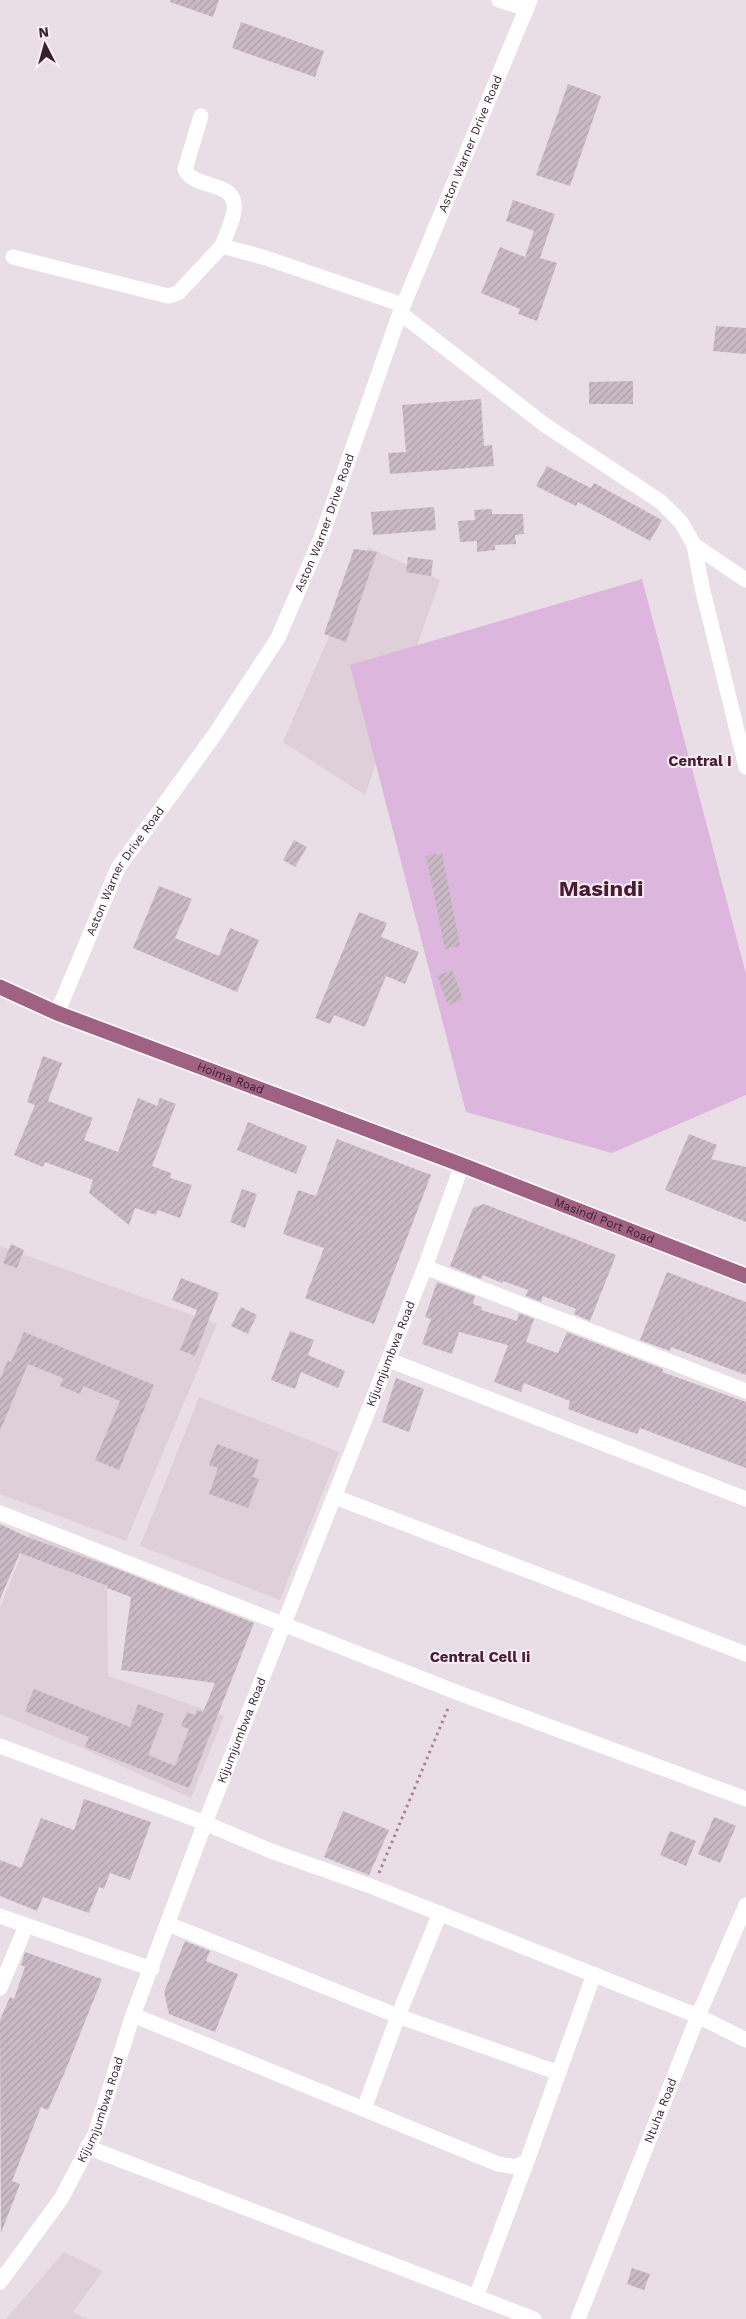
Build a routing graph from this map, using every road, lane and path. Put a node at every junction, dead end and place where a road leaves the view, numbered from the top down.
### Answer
1 (499, 0) edge
2 (529, 5) edge
3 (201, 116) dead end
4 (222, 246) junction
5 (13, 257) dead end
6 (401, 309) junction
7 (694, 545) junction
8 (746, 580) edge
9 (746, 767) edge
10 (0, 987) edge
11 (57, 1013) junction
12 (462, 1165) junction
13 (425, 1267) junction
14 (745, 1274) edge
15 (389, 1360) junction
16 (746, 1392) edge
17 (335, 1497) junction
18 (746, 1499) edge
19 (0, 1513) edge
20 (285, 1624) junction
21 (746, 1654) edge
22 (456, 1692) junction
23 (0, 1746) edge
24 (746, 1799) edge
25 (205, 1824) junction
26 (374, 1886) junction
27 (746, 1905) edge
28 (440, 1913) junction
29 (0, 1916) edge
30 (168, 1924) junction
31 (26, 1926) junction
32 (152, 1969) junction
33 (594, 1974) junction
34 (0, 1988) edge
35 (133, 2014) junction
36 (398, 2016) junction
37 (698, 2016) junction
38 (746, 2040) edge
39 (559, 2073) junction
40 (364, 2109) junction
41 (87, 2147) junction
42 (527, 2161) junction
43 (0, 2282) edge
44 (476, 2297) junction
45 (534, 2319) edge
46 (578, 2319) edge

1 - 2 street
2 - 6 street, Aston Warner Drive Road
3 - 4 street
4 - 5 street
4 - 6 street
6 - 7 street
6 - 11 street, Aston Warner Drive Road
7 - 8 street
7 - 9 street
10 - 11 main road, Hoima Road
11 - 12 main road, Hoima Road
12 - 13 street, Kijumjumbwa Road
12 - 14 main road, Masindi Port Road
13 - 15 street, Kijumjumbwa Road
13 - 16 street
15 - 17 street, Kijumjumbwa Road
15 - 18 street
17 - 20 street, Kijumjumbwa Road
17 - 21 street
19 - 20 street
20 - 22 street
20 - 25 street, Kijumjumbwa Road
22 - 24 street
22 - 26 path
23 - 25 street
25 - 26 street
25 - 30 street, Kijumjumbwa Road
26 - 28 street
27 - 37 street, Ntuha Road
28 - 33 street
28 - 36 street
29 - 31 street
30 - 32 street, Kijumjumbwa Road
30 - 36 street
31 - 32 street
31 - 34 street
32 - 35 street, Kijumjumbwa Road
33 - 37 street
33 - 39 street
35 - 40 street
35 - 41 street, Kijumjumbwa Road
36 - 39 street
36 - 40 street
37 - 38 street
37 - 46 street, Ntuha Road
39 - 42 street
40 - 42 street
41 - 43 street, Kijumjumbwa Road
41 - 44 street
42 - 44 street
44 - 45 street

